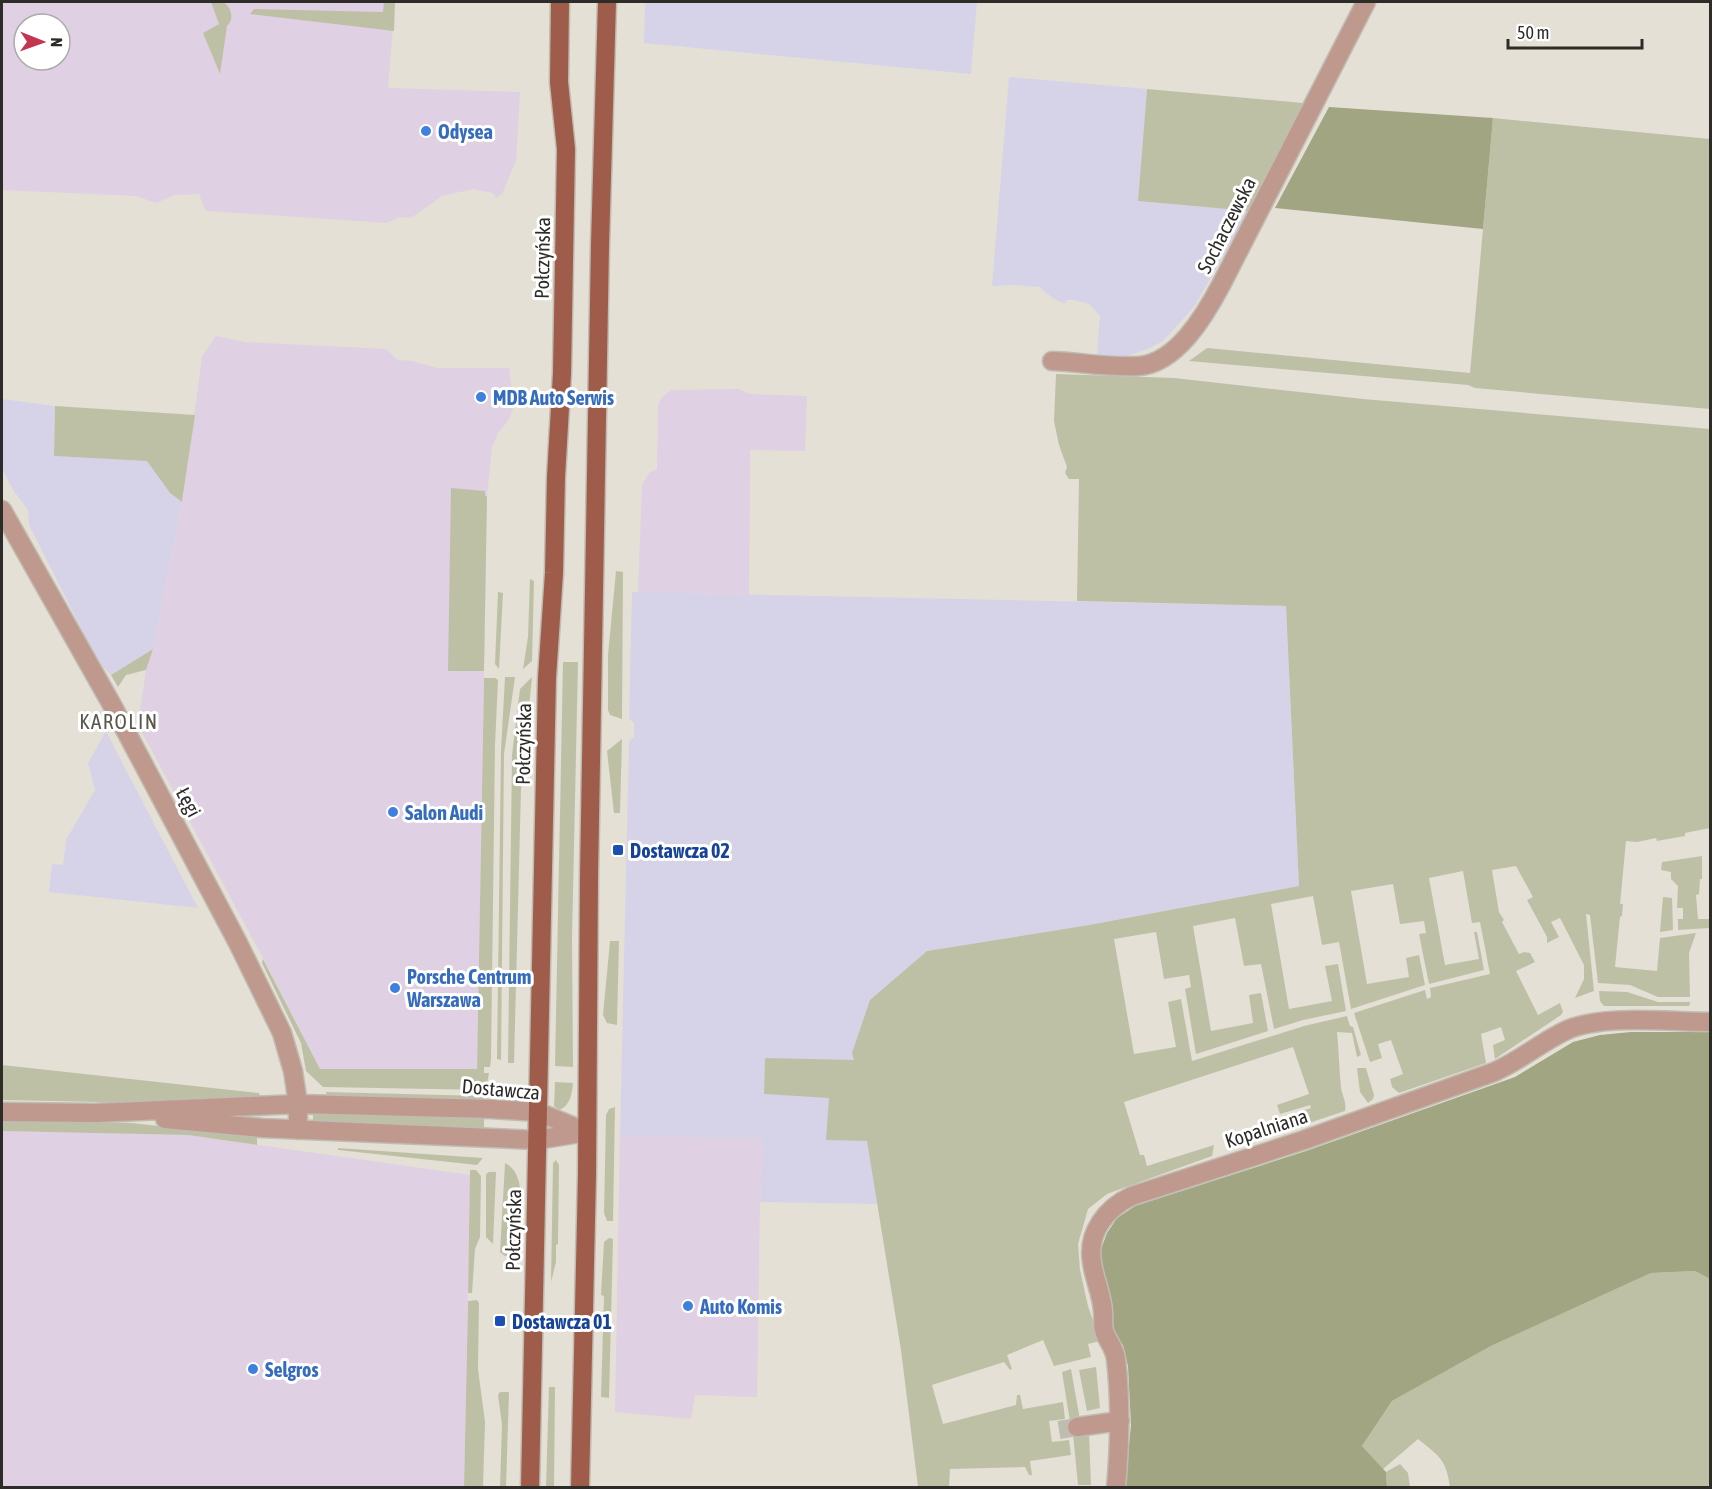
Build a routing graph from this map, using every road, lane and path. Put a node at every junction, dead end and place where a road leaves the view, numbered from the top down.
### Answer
1 (560, 2) edge
2 (607, 2) edge
3 (1366, 2) edge
4 (1052, 360) dead end
5 (2, 510) edge
6 (1710, 1022) edge
7 (298, 1104) junction
8 (2, 1112) edge
9 (538, 1112) junction
10 (95, 1113) junction
11 (298, 1130) junction
12 (587, 1132) junction
13 (537, 1140) junction
14 (1120, 1421) junction
15 (1077, 1427) tunnel mouth
16 (530, 1488) edge
17 (580, 1488) edge
18 (1116, 1488) edge

1 - 9 main road, Połczyńska
2 - 12 main road
3 - 4 street, Sochaczewska
5 - 7 street, Łęgi
6 - 14 street, Kopalniana
7 - 9 street, Dostawcza
7 - 10 street, Dostawcza
7 - 11 street, Łęgi
8 - 10 street, Dostawcza
9 - 12 street, Dostawcza
9 - 13 main road, Połczyńska
10 - 11 street, Dostawcza
11 - 13 street, Dostawcza
12 - 13 street, Dostawcza
12 - 17 main road
13 - 16 main road, Połczyńska
14 - 15 street
14 - 18 street, Kopalniana

